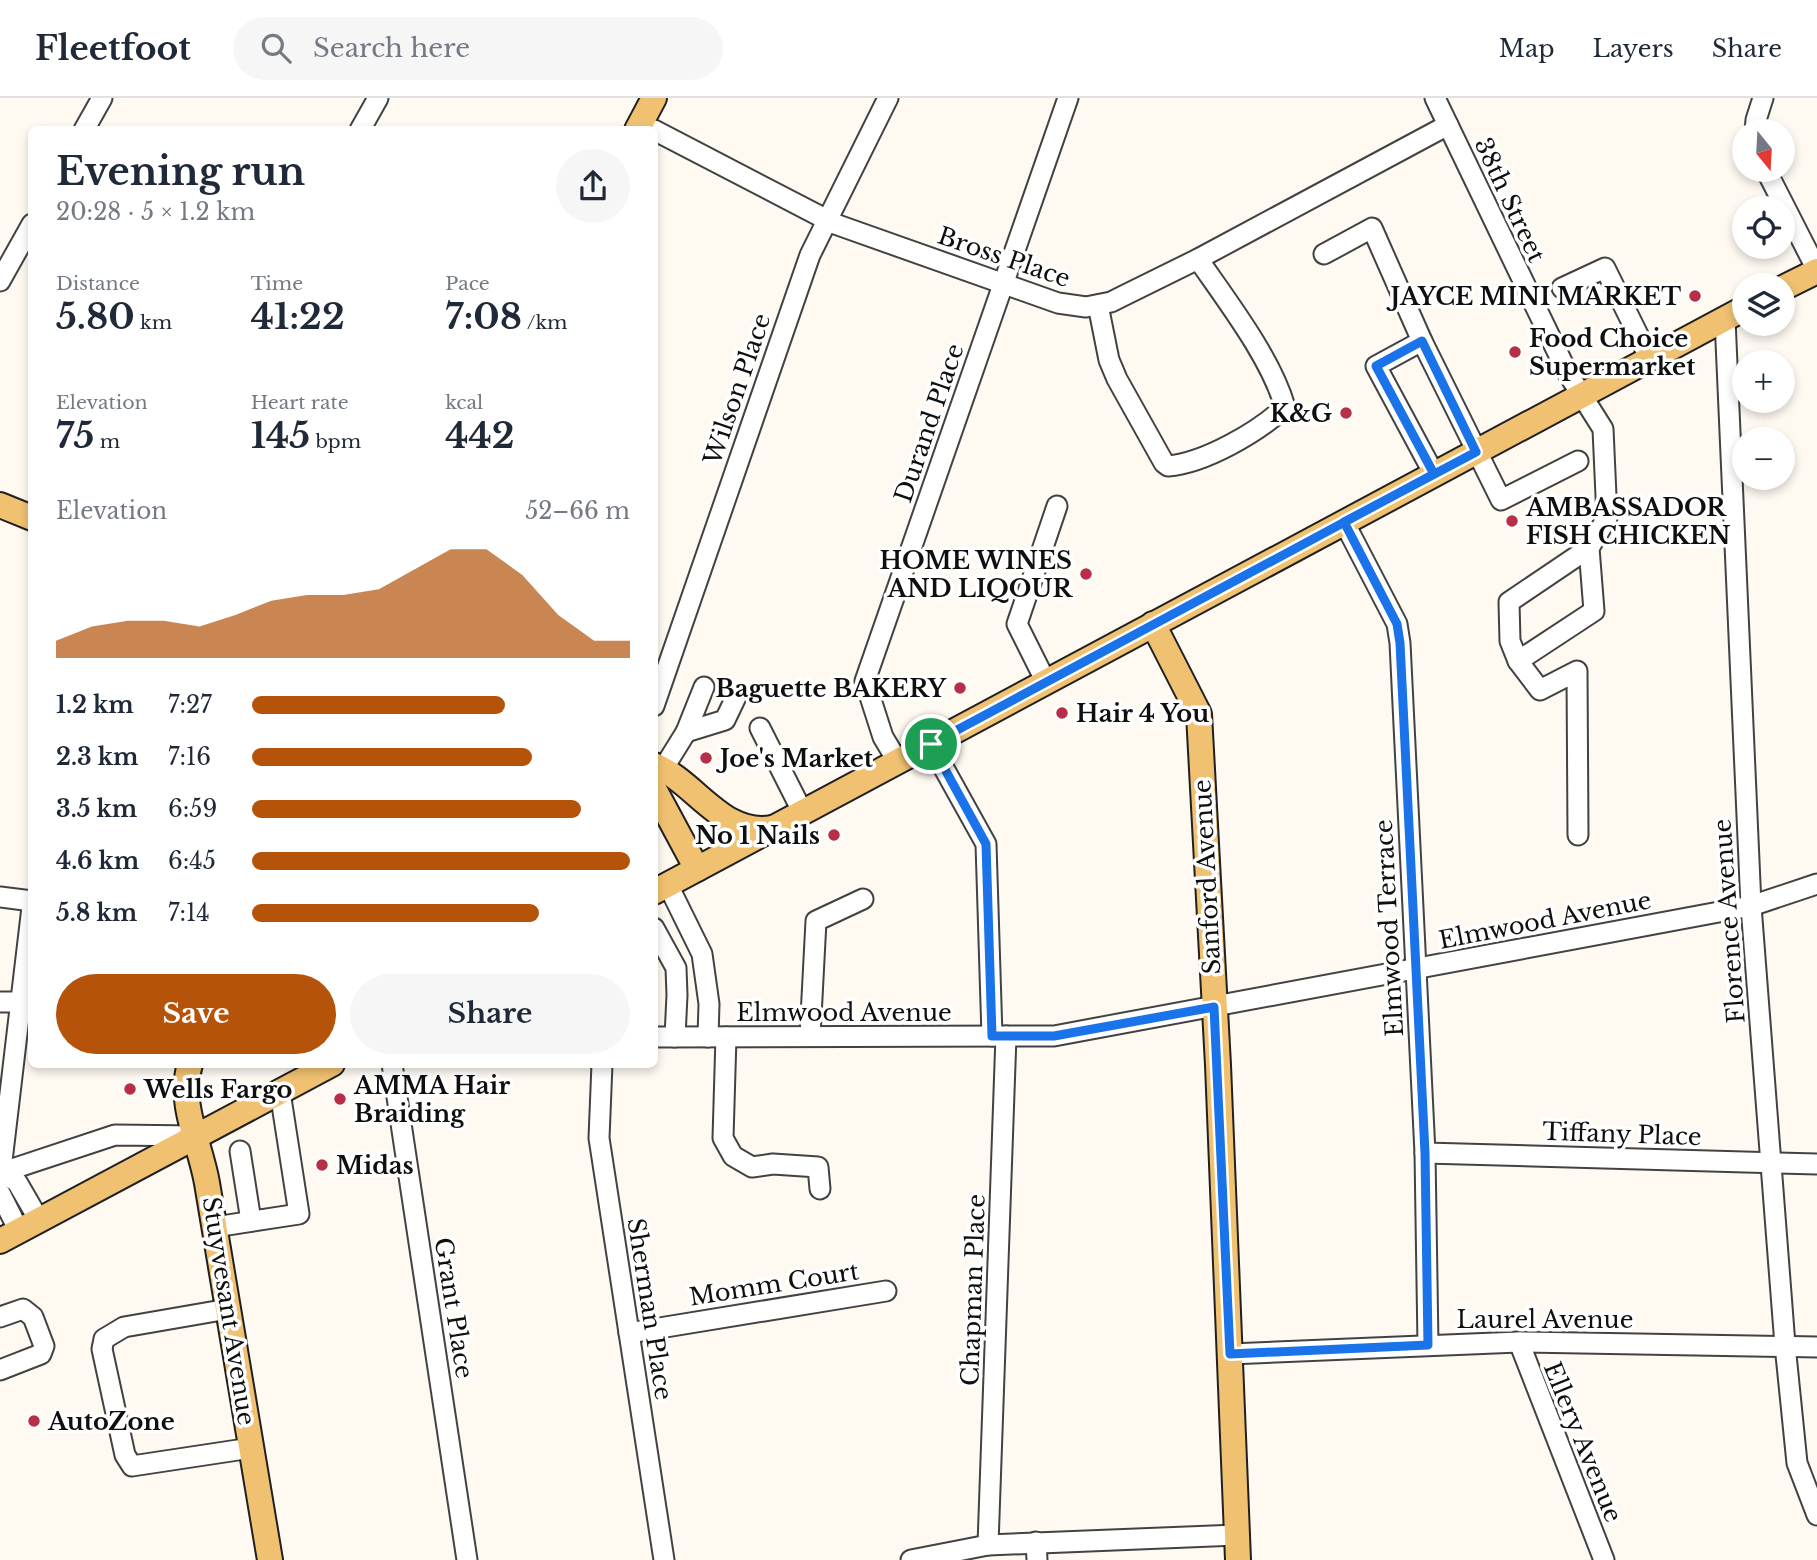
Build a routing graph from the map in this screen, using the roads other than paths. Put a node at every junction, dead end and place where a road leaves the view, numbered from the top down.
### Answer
1 (102, 98) edge
2 (378, 98) edge
3 (654, 98) edge
4 (888, 98) edge
5 (1068, 98) edge
6 (1435, 98) edge
7 (1763, 98) edge
8 (1756, 119) edge
9 (1448, 125) junction
10 (86, 126) edge
11 (362, 126) edge
12 (647, 126) edge
13 (658, 134) edge
14 (1772, 182) edge
15 (826, 219) junction
16 (28, 232) edge
17 (1324, 254) dead end
18 (1198, 259) junction
19 (1817, 271) edge
20 (0, 281) edge
21 (1795, 282) edge
22 (1004, 284) junction
23 (1562, 288) dead end
24 (1098, 305) junction
25 (1732, 316) edge
26 (1736, 336) edge
27 (1422, 341) junction
28 (1650, 359) junction
29 (1582, 396) junction
30 (1476, 452) junction
31 (1578, 461) dead end
32 (1434, 474) junction
33 (0, 505) edge
34 (1058, 506) dead end
35 (28, 516) edge
36 (1344, 522) junction
37 (1589, 548) junction
38 (1153, 624) junction
39 (1518, 661) junction
40 (1046, 682) junction
41 (704, 687) dead end
42 (658, 694) edge
43 (736, 697) dead end
44 (760, 728) dead end
45 (687, 732) junction
46 (931, 744) junction
47 (898, 762) junction
48 (658, 773) edge
49 (658, 775) edge
50 (658, 776) edge
51 (803, 813) junction
52 (776, 827) junction
53 (1578, 835) dead end
54 (697, 869) junction
55 (1817, 884) edge
56 (661, 888) edge
57 (0, 897) edge
58 (863, 899) dead end
59 (28, 900) edge
60 (1751, 906) junction
61 (658, 935) edge
62 (1415, 969) junction
63 (28, 973) edge
64 (0, 1002) edge
65 (21, 1002) junction
66 (1214, 1007) junction
67 (810, 1036) junction
68 (999, 1036) junction
69 (658, 1037) edge
70 (675, 1037) junction
71 (717, 1037) junction
72 (189, 1068) edge
73 (325, 1068) edge
74 (393, 1068) edge
75 (602, 1068) edge
76 (6, 1086) edge
77 (280, 1092) junction
78 (196, 1136) junction
79 (240, 1151) dead end
80 (1425, 1153) junction
81 (1771, 1163) junction
82 (1817, 1164) edge
83 (1, 1174) edge
84 (820, 1189) dead end
85 (0, 1193) edge
86 (251, 1221) junction
87 (215, 1227) junction
88 (19, 1231) edge
89 (886, 1291) dead end
90 (228, 1309) junction
91 (0, 1317) edge
92 (629, 1334) junction
93 (1519, 1342) junction
94 (1428, 1345) junction
95 (1785, 1345) junction
96 (1817, 1347) edge
97 (1230, 1354) junction
98 (0, 1370) edge
99 (251, 1448) junction
100 (1817, 1515) edge
101 (1237, 1535) junction
102 (988, 1545) junction
103 (1037, 1551) edge
104 (270, 1560) edge
105 (467, 1560) edge
106 (664, 1560) edge
107 (911, 1560) edge
108 (1238, 1560) edge
109 (1604, 1560) edge

1 - 10 street
2 - 11 street
3 - 12 main road
4 - 15 street, Wilson Place
5 - 22 street, Durand Place
6 - 9 street, 38th Street
7 - 8 street
9 - 18 street, Bross Place
9 - 29 street, 38th Street
13 - 15 street, Bross Place
14 - 19 street
15 - 22 street, Bross Place
15 - 42 street, Wilson Place
16 - 20 street
17 - 27 street
18 - 24 street, Bross Place
18 - 24 street
19 - 21 main road
22 - 24 street, Bross Place
22 - 47 street, Durand Place
23 - 28 street
25 - 28 main road
26 - 60 street, Florence Avenue
27 - 30 street
27 - 32 street
28 - 29 main road
29 - 30 main road
29 - 37 street, 38th Street
30 - 31 street
30 - 32 main road
32 - 36 main road
33 - 35 main road
34 - 40 street
36 - 38 main road
36 - 62 street, Elmwood Terrace
37 - 39 street
37 - 39 street
38 - 40 main road
38 - 66 main road, Sanford Avenue
39 - 53 street
40 - 46 main road
41 - 45 street
43 - 45 street
44 - 51 street
45 - 48 street
46 - 47 main road
46 - 68 street, Chapman Place
47 - 51 main road
49 - 52 main road
50 - 54 main road
51 - 52 main road
52 - 54 main road
54 - 56 main road
55 - 60 street, Elmwood Avenue
56 - 71 street
57 - 59 street
58 - 67 street
60 - 62 street, Elmwood Avenue
60 - 81 street, Florence Avenue
61 - 70 street
62 - 66 street, Elmwood Avenue
62 - 80 street, Elmwood Terrace
63 - 65 street
64 - 65 street
65 - 76 street
66 - 68 street, Elmwood Avenue
66 - 97 main road, Sanford Avenue
67 - 68 street, Elmwood Avenue
67 - 71 street, Elmwood Avenue
68 - 102 street, Chapman Place
69 - 70 street, Elmwood Avenue
70 - 71 street, Elmwood Avenue
71 - 84 street
72 - 78 main road, Stuyvesant Avenue
73 - 77 main road
74 - 105 street, Grant Place
75 - 92 street, Sherman Place
76 - 83 street
77 - 78 main road
77 - 86 street
78 - 83 street
78 - 87 main road, Stuyvesant Avenue
78 - 88 main road
79 - 86 street
80 - 81 street, Tiffany Place
80 - 94 street, Elmwood Terrace
81 - 82 street, Tiffany Place
81 - 95 street, Florence Avenue
83 - 88 street
85 - 88 street
86 - 87 street
87 - 90 main road, Stuyvesant Avenue
89 - 92 street, Momm Court
90 - 99 main road, Stuyvesant Avenue
90 - 99 street
91 - 98 street
92 - 106 street, Sherman Place
93 - 94 street, Laurel Avenue
93 - 95 street, Laurel Avenue
93 - 109 street, Ellery Avenue
94 - 97 street, Laurel Avenue
95 - 96 street, Laurel Avenue
95 - 100 street, Florence Avenue
97 - 101 main road, Sanford Avenue
99 - 104 main road, Stuyvesant Avenue
101 - 103 street
101 - 108 main road, Sanford Avenue
102 - 103 street
102 - 107 street

